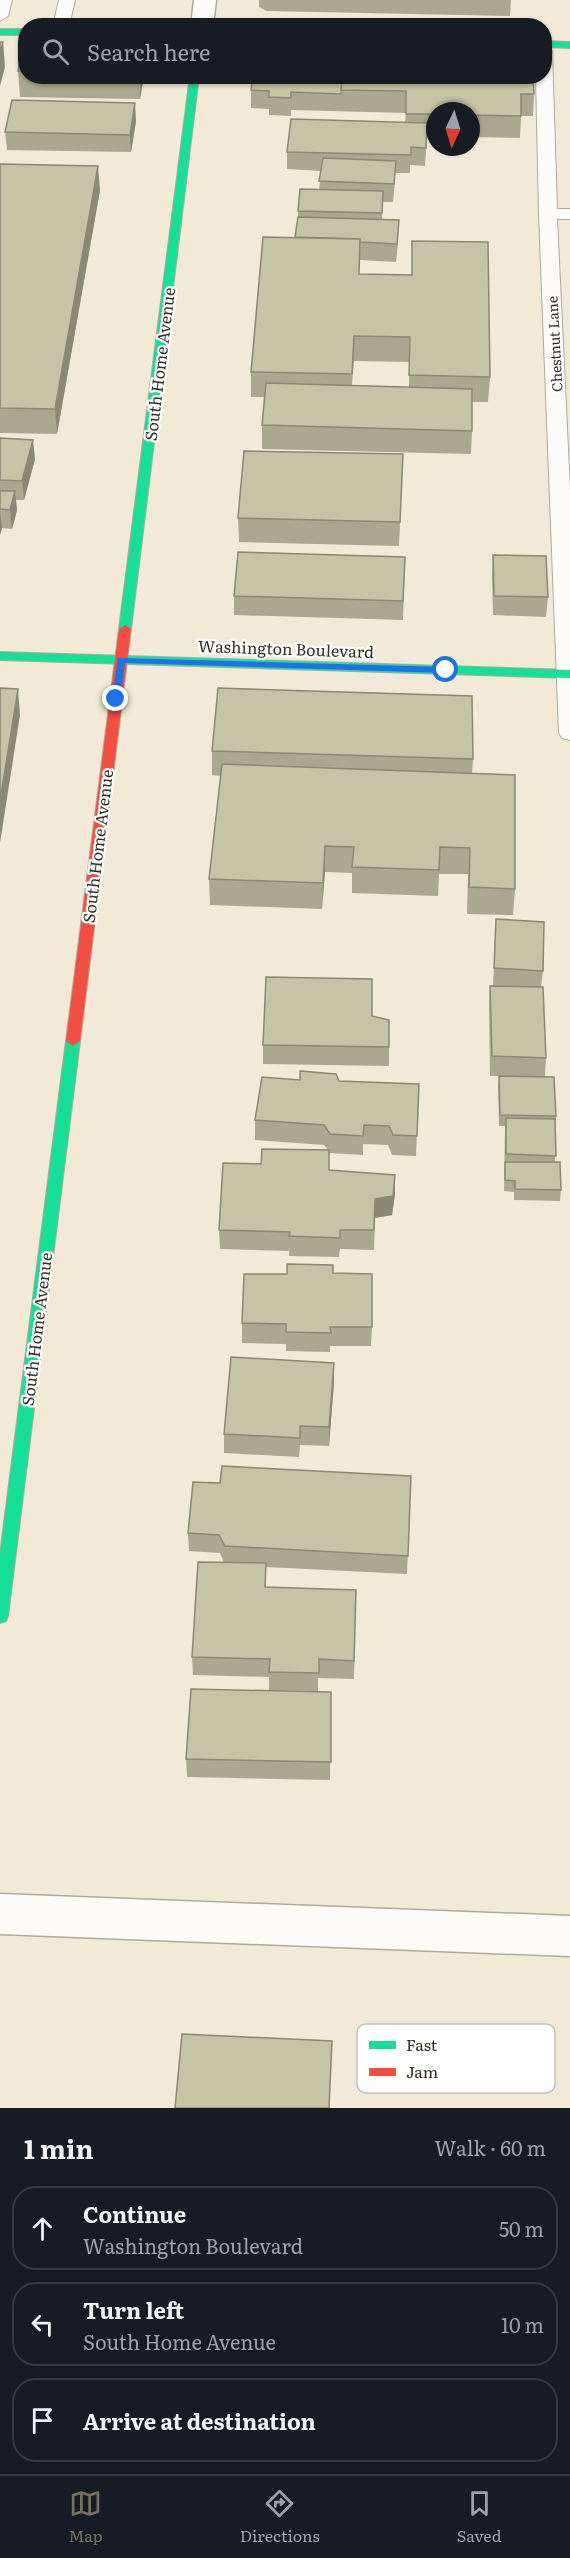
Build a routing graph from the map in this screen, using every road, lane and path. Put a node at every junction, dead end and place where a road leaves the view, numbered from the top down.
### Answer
1 (4, 0) edge
2 (67, 0) edge
3 (205, 0) edge
4 (0, 16) edge
5 (63, 18) edge
6 (203, 18) edge
7 (0, 32) edge
8 (18, 32) edge
9 (552, 44) edge
10 (570, 45) edge
11 (194, 84) edge
12 (549, 84) edge
13 (548, 214) junction
14 (570, 214) edge
15 (564, 421) edge
16 (0, 656) edge
17 (121, 660) junction
18 (569, 674) edge
19 (570, 734) edge
20 (0, 1616) edge
21 (0, 1914) edge
22 (570, 1936) edge

1 - 4 lane
2 - 5 lane
3 - 6 street
7 - 8 street
9 - 10 street
11 - 17 street, South Home Avenue
12 - 13 lane, Chestnut Lane
13 - 14 lane
13 - 15 lane, Chestnut Lane
15 - 18 lane, Chestnut Lane
16 - 17 street, Washington Boulevard
17 - 18 street, Washington Boulevard
17 - 20 street, South Home Avenue
18 - 19 lane, Chestnut Lane
21 - 22 street

